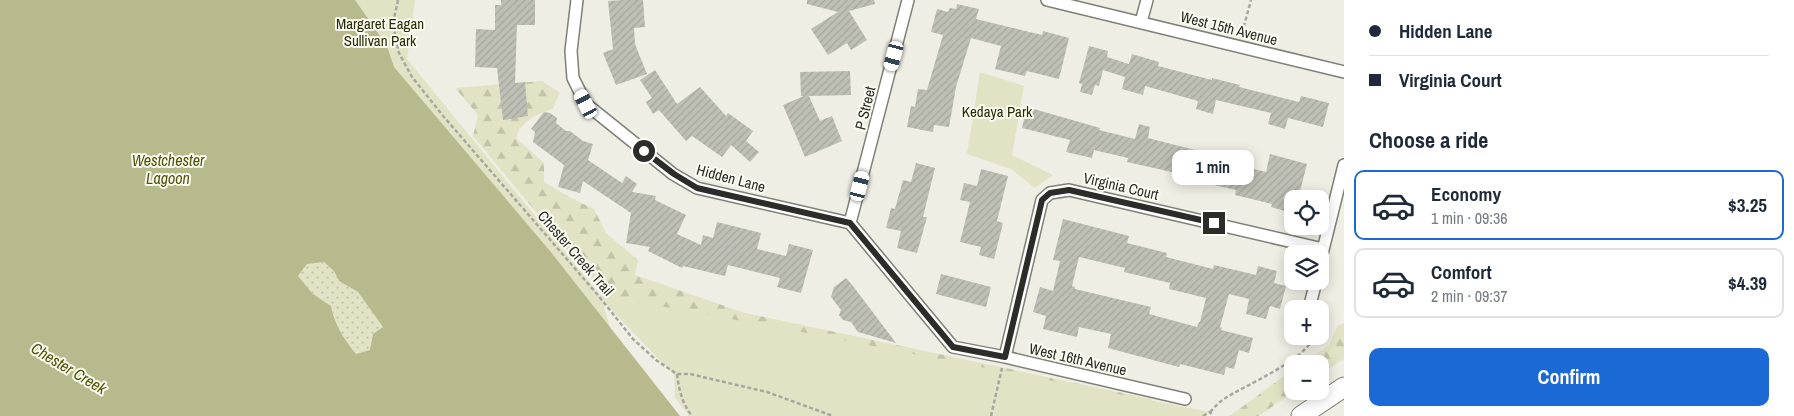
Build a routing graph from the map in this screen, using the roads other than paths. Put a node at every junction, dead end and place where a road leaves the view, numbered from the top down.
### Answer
1 (576, 0) edge
2 (908, 0) edge
3 (1047, 0) edge
4 (1147, 0) edge
5 (1141, 22) junction
6 (1344, 72) edge
7 (1344, 165) edge
8 (850, 223) junction
9 (1306, 245) edge
10 (1324, 245) edge
11 (1005, 357) junction
12 (1344, 387) edge
13 (1185, 400) dead end
14 (1301, 416) edge

1 - 8 street, Hidden Lane
2 - 8 street, P Street
3 - 5 street, West 15th Avenue
4 - 5 street
5 - 6 street, West 15th Avenue
7 - 10 street
8 - 11 street, West 16th Avenue
9 - 11 street, Virginia Court
11 - 13 street, West 16th Avenue
12 - 14 main road

